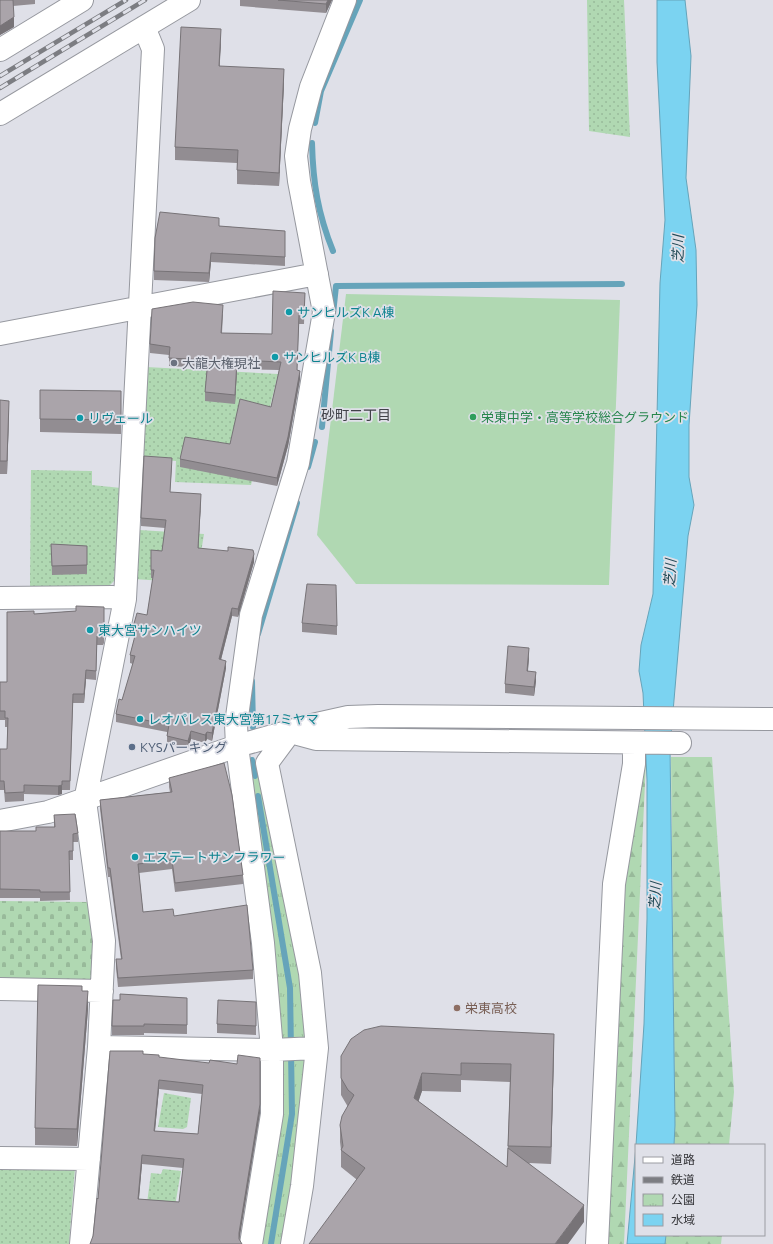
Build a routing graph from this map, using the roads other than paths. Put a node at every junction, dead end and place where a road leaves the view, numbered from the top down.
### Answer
1 (82, 0) edge
2 (189, 0) edge
3 (345, 0) edge
4 (144, 27) junction
5 (0, 50) edge
6 (0, 114) edge
7 (317, 274) junction
8 (140, 308) junction
9 (0, 334) edge
10 (0, 598) edge
11 (125, 599) junction
12 (773, 719) edge
13 (290, 732) junction
14 (637, 742) junction
15 (680, 743) dead end
16 (248, 744) junction
17 (85, 801) junction
18 (0, 821) edge
19 (0, 989) edge
20 (102, 992) junction
21 (99, 1047) junction
22 (317, 1048) junction
23 (279, 1050) junction
24 (0, 1158) edge
25 (89, 1159) junction
26 (591, 1243) edge
27 (81, 1244) edge
28 (251, 1244) edge
29 (292, 1244) edge

1 - 5 street
2 - 4 street
3 - 7 street
4 - 6 street
4 - 8 street
7 - 8 street
7 - 16 street
8 - 9 street
8 - 11 street
10 - 11 street
11 - 17 street
12 - 13 street
13 - 14 street
13 - 16 street
13 - 22 street
14 - 15 street
14 - 26 street
16 - 17 street
16 - 23 street
17 - 18 street
17 - 20 street
19 - 20 street
20 - 21 street
21 - 23 street
21 - 25 street
22 - 23 street
22 - 29 street
23 - 28 street
24 - 25 street
25 - 27 street

